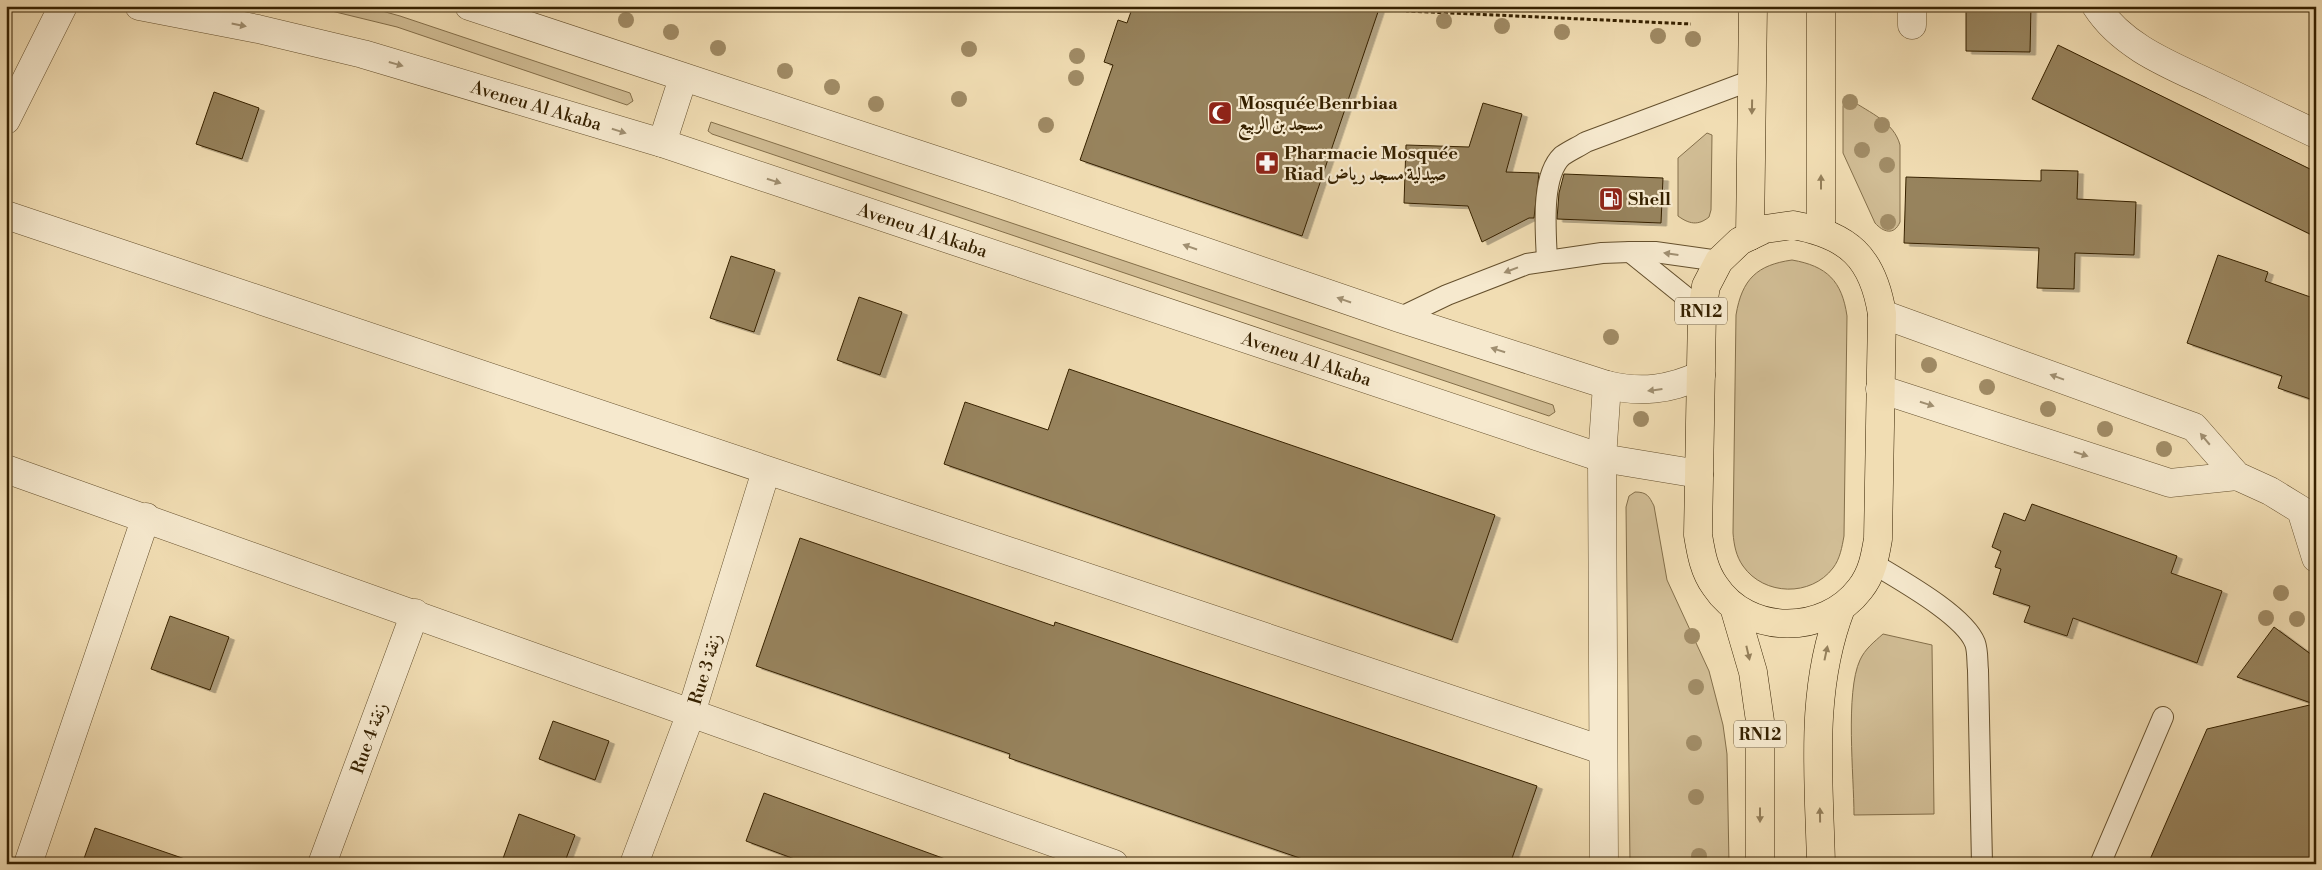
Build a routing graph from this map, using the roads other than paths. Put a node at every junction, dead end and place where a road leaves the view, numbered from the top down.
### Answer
1 (63, 6) edge
2 (139, 6) edge
3 (469, 6) edge
4 (1754, 6) edge
5 (1821, 6) edge
6 (2096, 6) edge
7 (508, 12) edge
8 (683, 78) junction
9 (1752, 80) junction
10 (6, 120) edge
11 (2316, 134) edge
12 (662, 144) junction
13 (6, 215) edge
14 (1821, 230) junction
15 (1750, 236) junction
16 (1630, 252) junction
17 (1547, 261) junction
18 (1719, 261) junction
19 (1702, 310) junction
20 (1882, 314) junction
21 (1398, 318) junction
22 (1700, 375) junction
23 (1606, 385) junction
24 (1880, 389) junction
25 (1602, 458) junction
26 (6, 468) edge
27 (766, 472) junction
28 (1699, 474) junction
29 (2237, 476) junction
30 (2308, 508) edge
31 (146, 517) junction
32 (2316, 558) edge
33 (1874, 564) junction
34 (1734, 606) junction
35 (1841, 608) junction
36 (415, 613) junction
37 (691, 713) junction
38 (2163, 717) dead end
39 (1602, 750) junction
40 (28, 864) edge
41 (322, 864) edge
42 (634, 864) edge
43 (1114, 864) edge
44 (1604, 864) edge
45 (1760, 864) edge
46 (1821, 864) edge
47 (1982, 864) edge
48 (2102, 864) edge

1 - 10 street
2 -> 12 street, Aveneu Al Akaba
3 - 7 street
4 - 9 main road
14 -> 5 main road
6 - 11 street
7 - 8 street
8 - 12 street
21 -> 8 street
9 -> 15 main road
9 - 17 lane
12 -> 25 street, Aveneu Al Akaba
13 - 27 street
14 - 15 main road, RN12
14 - 20 main road, RN12
15 - 18 main road, RN12
16 - 17 lane
18 -> 16 lane
16 - 19 lane
17 -> 21 lane
18 - 19 main road, RN12
19 - 22 main road, RN12
20 - 24 main road, RN12
29 -> 20 street
23 -> 21 street
22 -> 23 street
22 - 28 main road, RN12
23 - 25 street
24 -> 29 street
24 - 33 main road, RN12
25 - 28 street, Aveneu Al Akaba
25 - 39 street
26 - 31 street
27 - 37 street, Rue 3 زنقة
27 - 39 street
28 - 34 main road, RN12
29 - 30 street
30 - 32 street
31 - 36 street
31 - 40 street
33 - 35 main road, RN12
33 - 47 lane
34 - 35 main road, RN12
34 -> 45 main road, RN12
46 -> 35 main road, RN12
36 - 37 street
36 - 41 street, Rue 4 زنقة
37 - 42 street, Rue 3 زنقة
37 - 43 street
38 - 48 lane
39 - 44 street

